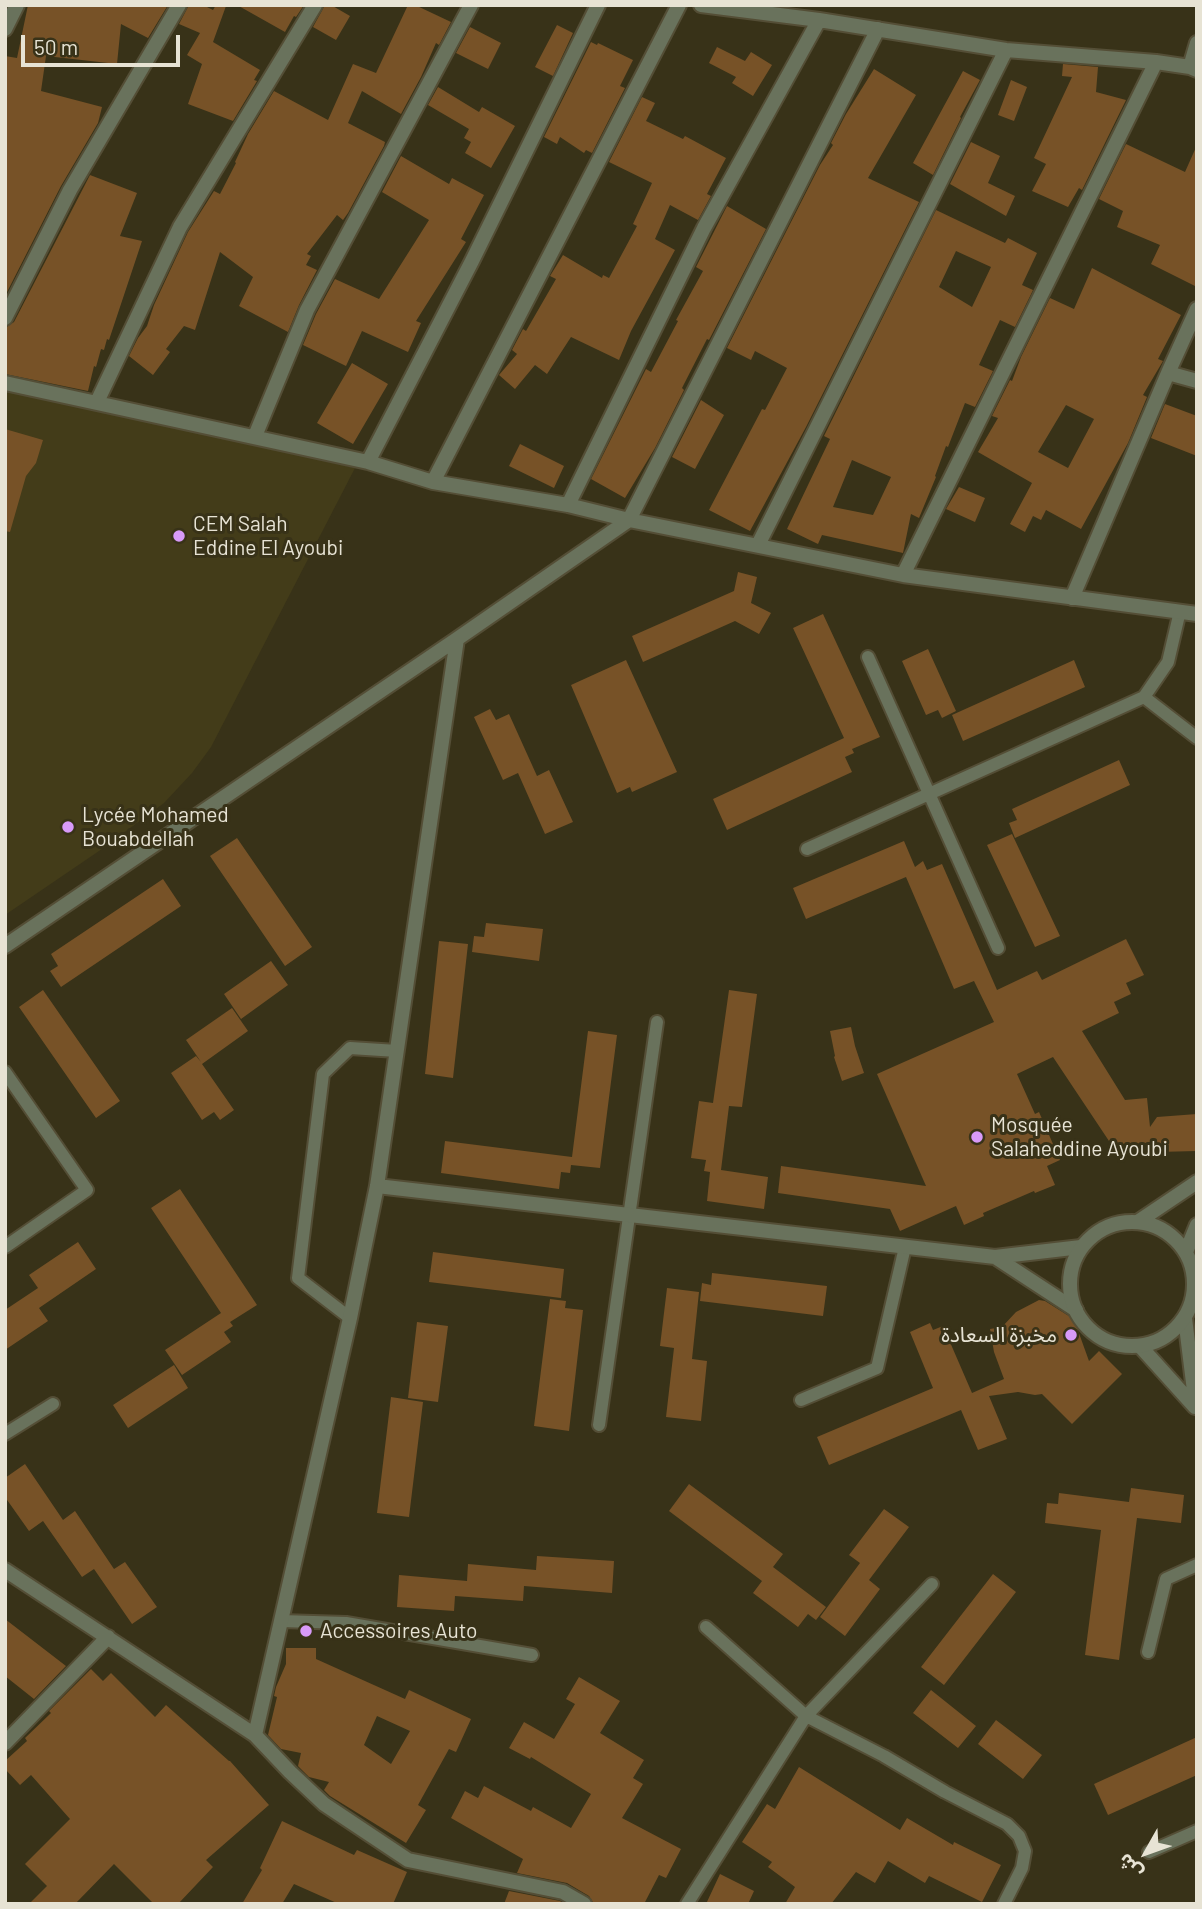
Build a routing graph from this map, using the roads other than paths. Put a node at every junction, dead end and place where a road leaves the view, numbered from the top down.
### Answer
1 (17, 5) edge
2 (179, 5) edge
3 (315, 5) edge
4 (471, 5) edge
5 (598, 5) edge
6 (679, 5) edge
7 (701, 5) edge
8 (819, 20) junction
9 (5, 29) edge
10 (878, 29) junction
11 (1197, 43) edge
12 (1006, 50) junction
13 (1156, 62) junction
14 (1194, 68) edge
15 (1197, 309) edge
16 (5, 318) edge
17 (1168, 373) junction
18 (1197, 381) edge
19 (5, 383) edge
20 (97, 402) junction
21 (255, 436) junction
22 (368, 462) junction
23 (433, 482) junction
24 (568, 505) junction
25 (629, 520) junction
26 (758, 545) junction
27 (903, 575) junction
28 (1072, 598) junction
29 (1180, 611) junction
30 (1197, 614) edge
31 (457, 639) junction
32 (868, 657) dead end
33 (1144, 697) junction
34 (1197, 738) edge
35 (929, 794) junction
36 (807, 849) dead end
37 (5, 946) edge
38 (998, 948) dead end
39 (657, 1022) dead end
40 (397, 1051) junction
41 (5, 1072) edge
42 (1197, 1182) edge
43 (377, 1186) junction
44 (629, 1215) junction
45 (1139, 1221) junction
46 (1197, 1225) edge
47 (5, 1247) edge
48 (905, 1247) junction
49 (1081, 1247) junction
50 (1186, 1252) junction
51 (995, 1257) junction
52 (1076, 1310) junction
53 (350, 1318) junction
54 (1185, 1318) junction
55 (1140, 1346) junction
56 (801, 1400) dead end
57 (53, 1404) dead end
58 (1196, 1409) edge
59 (599, 1425) dead end
60 (5, 1434) edge
61 (1197, 1565) edge
62 (5, 1570) edge
63 (932, 1584) dead end
64 (281, 1621) junction
65 (706, 1628) dead end
66 (108, 1637) junction
67 (1148, 1652) dead end
68 (532, 1655) dead end
69 (806, 1716) junction
70 (256, 1735) junction
71 (5, 1743) edge
72 (1197, 1831) edge
73 (1149, 1852) dead end
74 (584, 1904) edge
75 (687, 1904) edge
76 (1004, 1904) edge

1 - 9 street
2 - 16 street
3 - 20 street
4 - 21 street
5 - 22 street
6 - 23 street
7 - 8 street
8 - 10 street
8 - 24 street
10 - 12 street
10 - 25 street
11 - 14 street
12 - 13 street
12 - 26 street
13 - 14 street
13 - 27 street
15 - 17 street
17 - 18 street
17 - 28 street
19 - 20 street
20 - 21 street
21 - 22 street
22 - 23 street
23 - 24 street
24 - 25 street
25 - 26 street
25 - 31 street
26 - 27 street
27 - 28 street
28 - 29 street
29 - 30 street
29 - 33 lane
31 - 37 street
31 - 40 street
32 - 35 lane
33 - 34 lane
33 - 35 lane
35 - 36 lane
35 - 38 lane
39 - 44 lane
40 - 43 street
40 - 53 lane
41 - 47 lane
42 - 45 street
43 - 44 street
43 - 53 street
44 - 48 street
44 - 59 lane
45 - 49 street
45 - 50 street
46 - 50 street
48 - 51 street
48 - 56 lane
49 - 51 street
49 - 52 street
50 - 54 street
51 - 52 street
52 - 55 street
53 - 64 street
54 - 55 street
54 - 58 street
55 - 58 street
57 - 60 lane
61 - 67 lane
62 - 66 street
63 - 69 lane
64 - 68 lane
64 - 70 street
65 - 69 lane
66 - 70 street
66 - 71 street
69 - 75 lane
69 - 76 lane
70 - 74 street
72 - 73 lane

